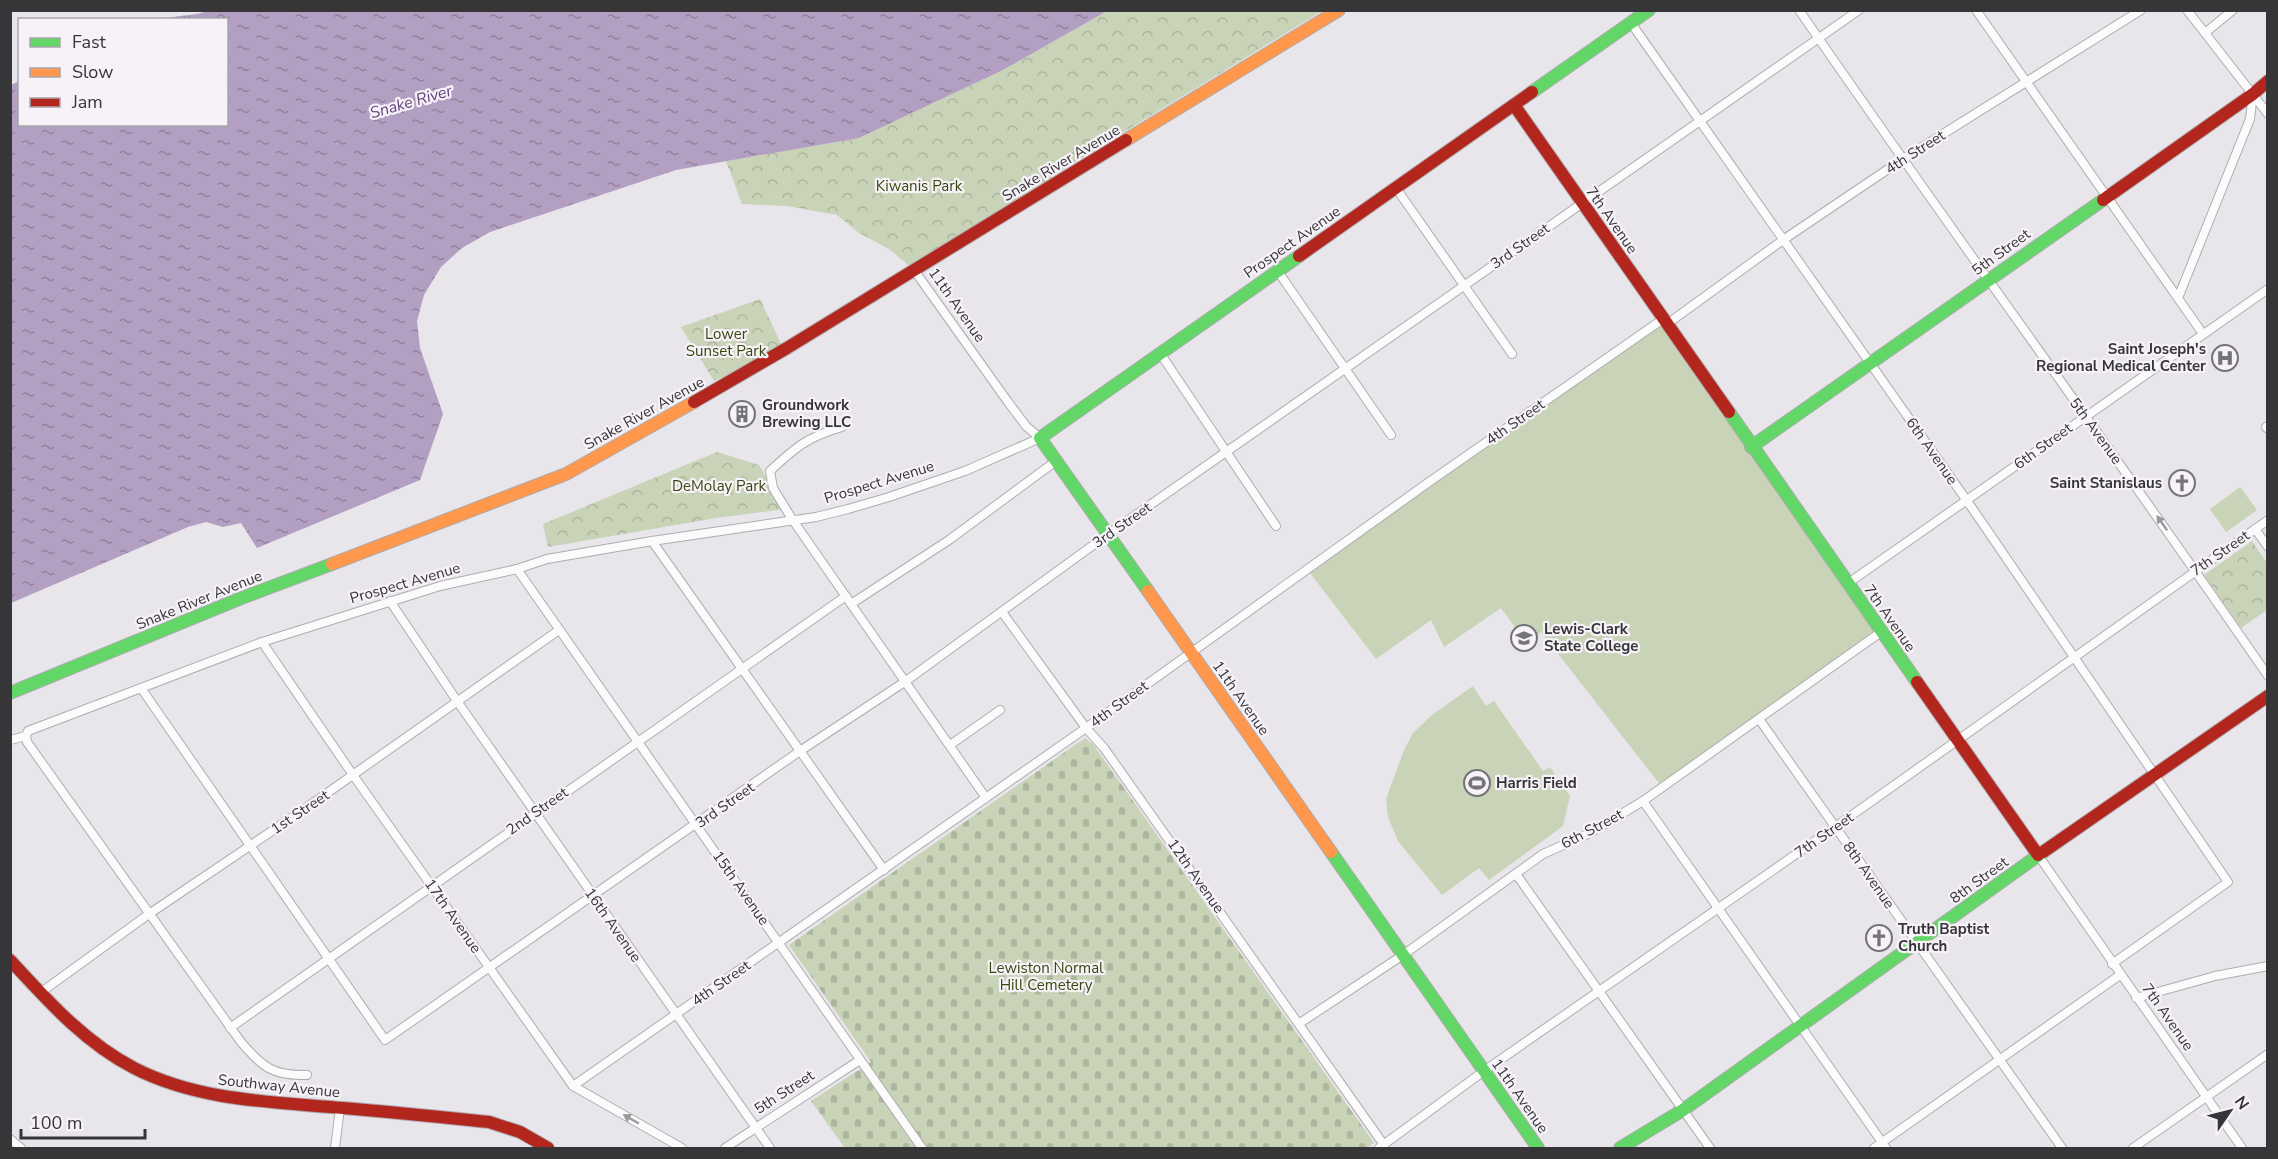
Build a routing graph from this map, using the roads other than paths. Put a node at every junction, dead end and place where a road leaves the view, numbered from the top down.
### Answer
1 (1340, 10) edge
2 (1648, 10) edge
3 (1798, 10) edge
4 (1859, 10) edge
5 (1976, 10) edge
6 (2141, 10) edge
7 (2187, 10) edge
8 (2233, 10) edge
9 (1631, 23) junction
10 (2205, 33) junction
11 (1818, 39) junction
12 (2268, 81) edge
13 (2026, 82) junction
14 (2253, 94) junction
15 (1514, 105) junction
16 (2268, 114) edge
17 (1701, 123) junction
18 (1903, 159) junction
19 (1396, 188) junction
20 (2107, 196) junction
21 (1582, 203) junction
22 (1783, 240) junction
23 (914, 270) junction
24 (1277, 270) junction
25 (1988, 280) junction
26 (1463, 285) junction
27 (2268, 289) edge
28 (2178, 298) junction
29 (1665, 321) junction
30 (2204, 334) junction
31 (1160, 352) junction
32 (1512, 354) dead end
33 (1870, 363) junction
34 (1345, 369) junction
35 (2086, 415) junction
36 (842, 427) dead end
37 (1390, 435) dead end
38 (1040, 438) junction
39 (1751, 447) junction
40 (1226, 453) junction
41 (1056, 461) junction
42 (1967, 500) junction
43 (792, 519) junction
44 (2268, 520) edge
45 (1276, 526) dead end
46 (2254, 529) junction
47 (1107, 535) junction
48 (652, 540) junction
49 (2268, 548) edge
50 (517, 569) junction
51 (2195, 571) junction
52 (1847, 584) junction
53 (848, 600) junction
54 (390, 601) junction
55 (1002, 612) junction
56 (559, 630) junction
57 (1881, 632) junction
58 (262, 642) junction
59 (1190, 651) junction
60 (2074, 657) junction
61 (742, 669) junction
62 (2268, 676) edge
63 (906, 681) junction
64 (141, 688) junction
65 (10, 693) edge
66 (2268, 696) edge
67 (457, 701) junction
68 (1000, 710) dead end
69 (1759, 719) junction
70 (1086, 728) junction
71 (26, 736) junction
72 (10, 740) edge
73 (1958, 740) junction
74 (638, 741) junction
75 (950, 745) junction
76 (800, 751) junction
77 (2155, 774) junction
78 (353, 775) junction
79 (986, 798) junction
80 (1642, 801) junction
81 (535, 813) junction
82 (697, 824) junction
83 (1836, 827) junction
84 (250, 845) junction
85 (2038, 855) junction
86 (884, 870) junction
87 (1516, 874) junction
88 (431, 885) junction
89 (593, 896) junction
90 (1717, 909) junction
91 (149, 914) junction
92 (778, 943) junction
93 (1917, 943) junction
94 (1403, 955) junction
95 (329, 957) junction
96 (10, 960) edge
97 (2112, 964) junction
98 (2268, 966) edge
99 (489, 969) junction
100 (2120, 975) junction
101 (1599, 991) junction
102 (40, 993) junction
103 (2136, 998) junction
104 (676, 1015) junction
105 (1300, 1023) junction
106 (1801, 1027) junction
107 (230, 1028) junction
108 (2268, 1054) edge
109 (860, 1060) junction
110 (2000, 1060) junction
111 (1484, 1071) junction
112 (307, 1075) dead end
113 (573, 1086) junction
114 (2206, 1097) junction
115 (340, 1108) junction
116 (1683, 1110) junction
117 (756, 1128) junction
118 (10, 1139) edge
119 (1392, 1139) junction
120 (1884, 1145) edge
121 (1382, 1147) edge
122 (21, 1149) edge
123 (335, 1149) edge
124 (548, 1149) edge
125 (682, 1149) edge
126 (725, 1149) edge
127 (770, 1149) edge
128 (922, 1149) edge
129 (1399, 1149) edge
130 (1538, 1149) edge
131 (1620, 1149) edge
132 (1710, 1149) edge
133 (1874, 1149) edge
134 (2062, 1149) edge
135 (2133, 1149) edge
136 (2242, 1149) edge

1 - 23 street, Snake River Avenue
2 - 9 street, Prospect Avenue
3 - 11 street, 5th Avenue
4 - 11 street, 3rd Street
5 - 13 street
6 - 13 street, 4th Street
7 - 10 street
8 - 10 street
9 - 15 street, Prospect Avenue
9 - 17 street, 6th Avenue
10 - 14 street
11 - 17 street, 3rd Street
11 - 18 street, 5th Avenue
12 - 14 street, 5th Street
13 - 18 street, 4th Street
13 - 20 street
14 - 16 street
14 - 20 street, 5th Street
14 - 28 street
15 - 19 street, Prospect Avenue
15 - 21 street, 7th Avenue
17 - 21 street, 3rd Street
17 - 22 street, 6th Avenue
18 - 22 street, 4th Street
18 - 25 street, 5th Avenue
19 - 24 street, Prospect Avenue
19 - 26 street
20 - 25 street, 5th Street
20 - 28 street
21 - 26 street, 3rd Street
21 - 29 street, 7th Avenue
22 - 29 street, 4th Street
22 - 33 street, 6th Avenue
23 - 38 street, 11th Avenue
23 - 65 street, Snake River Avenue
24 - 31 street, Prospect Avenue
24 - 34 street
25 - 33 street, 5th Street
25 - 35 street, 5th Avenue
26 - 32 street
26 - 34 street, 3rd Street
27 - 30 street, 6th Street
28 - 30 street
29 - 39 street, 7th Avenue
29 - 59 street, 4th Street
30 - 35 street, 6th Street
31 - 38 street, Prospect Avenue
31 - 40 street
33 - 39 street, 5th Street
33 - 42 street, 6th Avenue
34 - 37 street
34 - 40 street, 3rd Street
35 - 42 street, 6th Street
51 -> 35 street, 5th Avenue
36 - 43 street
38 - 41 street, 11th Avenue
38 - 43 street, Prospect Avenue
39 - 52 street, 7th Avenue
40 - 45 street
40 - 47 street, 3rd Street
41 - 47 street, 11th Avenue
41 - 53 street, 2nd Street
42 - 52 street, 6th Street
42 - 60 street, 6th Avenue
43 - 48 street, Prospect Avenue
43 - 53 street
44 - 46 street, 7th Street
46 - 49 street
46 - 51 street, 7th Street
47 - 55 street, 3rd Street
47 - 59 street, 11th Avenue
48 - 50 street, Prospect Avenue
48 - 61 street
50 - 54 street, Prospect Avenue
50 - 56 street, 15th Avenue
51 - 60 street, 7th Street
51 - 62 street, 5th Avenue
52 - 57 street, 7th Avenue
53 - 61 street, 2nd Street
53 - 63 street
54 - 58 street, Prospect Avenue
54 - 67 street, 16th Avenue
55 - 63 street, 3rd Street
55 - 70 street, 12th Avenue
56 - 67 street, 1st Street
56 - 74 street, 15th Avenue
57 - 69 street, 6th Street
57 - 73 street, 7th Avenue
58 - 64 street, Prospect Avenue
58 - 78 street, 17th Avenue
59 - 70 street, 4th Street
59 - 94 street, 11th Avenue
60 - 73 street, 7th Street
60 - 77 street, 6th Avenue
61 - 74 street, 2nd Street
61 - 76 street
63 - 75 street
63 - 76 street, 3rd Street
64 - 71 street, Prospect Avenue
64 - 84 street
66 - 77 street, 8th Street
67 - 78 street, 1st Street
67 - 81 street, 16th Avenue
68 - 75 street
69 - 80 street, 6th Street
69 - 83 street, 8th Avenue
70 - 79 street, 4th Street
70 - 105 street, 12th Avenue
71 - 72 street, Prospect Avenue
71 - 91 street
73 - 83 street, 7th Street
73 - 85 street, 7th Avenue
74 - 81 street, 2nd Street
74 - 82 street, 15th Avenue
75 - 79 street
76 - 82 street, 3rd Street
76 - 86 street
77 - 85 street, 8th Street
77 - 97 street, 6th Avenue
78 - 84 street, 1st Street
78 - 88 street, 17th Avenue
79 - 86 street, 4th Street
80 - 87 street, 6th Street
80 - 90 street
81 - 88 street, 2nd Street
81 - 89 street, 16th Avenue
82 - 89 street, 3rd Street
82 - 92 street, 15th Avenue
83 - 90 street, 7th Street
83 - 93 street, 8th Avenue
84 - 91 street, 1st Street
84 - 95 street
85 - 93 street, 8th Street
85 - 97 street, 7th Avenue
86 - 92 street, 4th Street
87 - 94 street, 6th Street
87 - 101 street
88 - 95 street, 2nd Street
88 - 99 street, 17th Avenue
89 - 99 street, 3rd Street
89 - 104 street, 16th Avenue
90 - 101 street, 7th Street
90 - 106 street
91 - 102 street, 1st Street
91 - 107 street
92 - 104 street, 4th Street
92 - 109 street, 15th Avenue
93 - 106 street, 8th Street
93 - 110 street, 8th Avenue
94 - 105 street, 6th Street
94 - 111 street, 11th Avenue
95 - 99 street, 3rd Street
95 - 107 street, 2nd Street
96 - 102 street, Southway Avenue
97 - 100 street, 7th Avenue
98 - 103 street
99 - 113 street, 17th Avenue
100 - 103 street, 7th Avenue
100 - 110 street
101 - 111 street, 7th Street
101 - 116 street
102 - 115 street, Southway Avenue
103 - 114 street, 7th Avenue
104 - 113 street, 4th Street
104 - 117 street, 16th Avenue
105 - 121 street, 12th Avenue
106 - 116 street, 8th Street
106 - 120 street
107 - 112 street
108 - 114 street
109 - 117 street, 5th Street
109 - 128 street, 15th Avenue
110 - 120 street
110 - 134 street, 8th Avenue
111 - 119 street, 7th Street
111 - 130 street, 11th Avenue
125 -> 113 street, 17th Avenue
114 - 135 street
114 - 136 street, 7th Avenue
115 - 123 street
115 - 124 street, Southway Avenue
116 - 131 street, 8th Street
116 - 132 street
117 - 126 street, 5th Street
117 - 127 street, 16th Avenue
118 - 122 street
119 - 121 street, 7th Street
119 - 129 street
120 - 133 street

